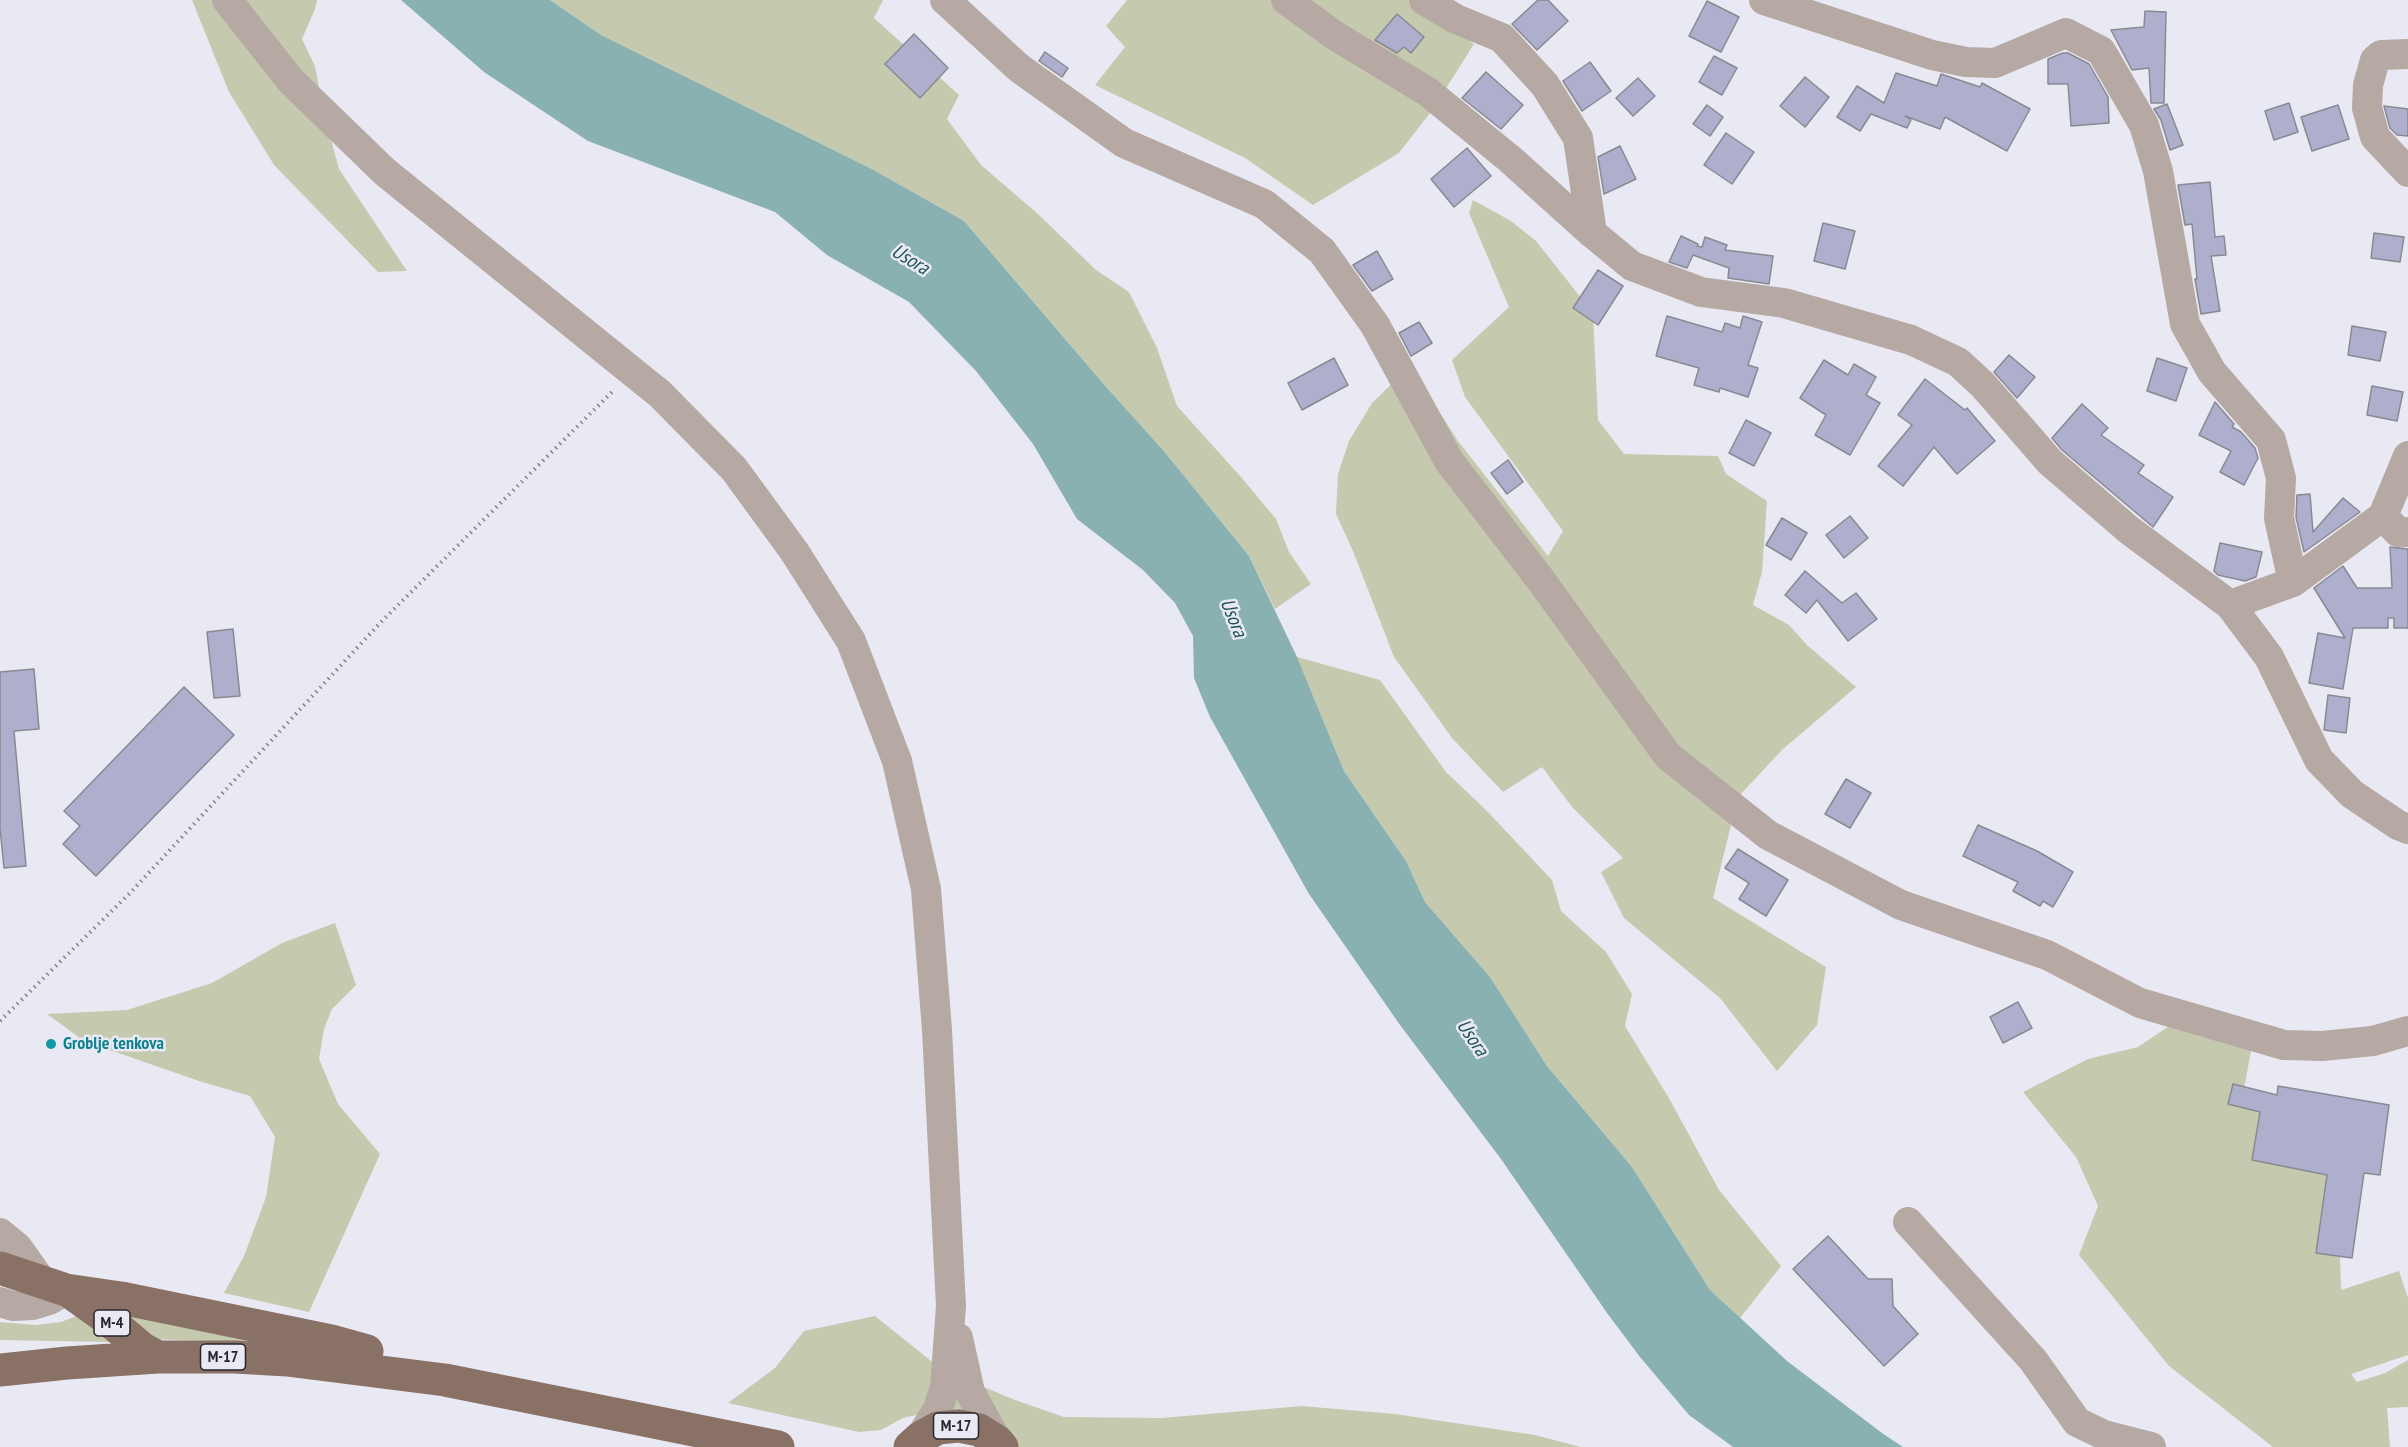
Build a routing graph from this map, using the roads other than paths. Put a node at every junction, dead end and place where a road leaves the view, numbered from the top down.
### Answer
1 (227, 0) edge
2 (945, 0) edge
3 (1286, 0) edge
4 (1424, 0) edge
5 (1764, 0) edge
6 (2408, 54) edge
7 (2408, 172) edge
8 (1592, 233) junction
9 (2408, 456) edge
10 (2396, 524) edge
11 (2293, 582) junction
12 (2230, 605) junction
13 (2408, 829) edge
14 (2408, 1030) edge
15 (1908, 1222) dead end
16 (0, 1233) edge
17 (0, 1268) edge
18 (54, 1286) junction
19 (0, 1302) edge
20 (951, 1306) junction
21 (158, 1357) junction
22 (7, 1366) edge
23 (445, 1380) junction
24 (915, 1442) edge
25 (1000, 1444) edge
26 (778, 1447) edge
27 (2151, 1447) edge

1 - 20 street
2 - 14 street
3 - 8 street
4 - 8 street
5 - 11 street
6 - 7 street
8 - 12 street
9 - 10 street
10 - 11 street
11 - 12 street
12 - 13 street
15 - 27 street
16 - 18 street
17 - 18 main road, M-4
18 - 19 street
18 - 21 main road, M-4
18 - 23 main road, M-4
20 - 24 street
20 - 25 street
21 - 22 main road, M-17
21 - 23 main road, M-17
23 - 26 main road, M-17
24 - 25 main road, M-17

